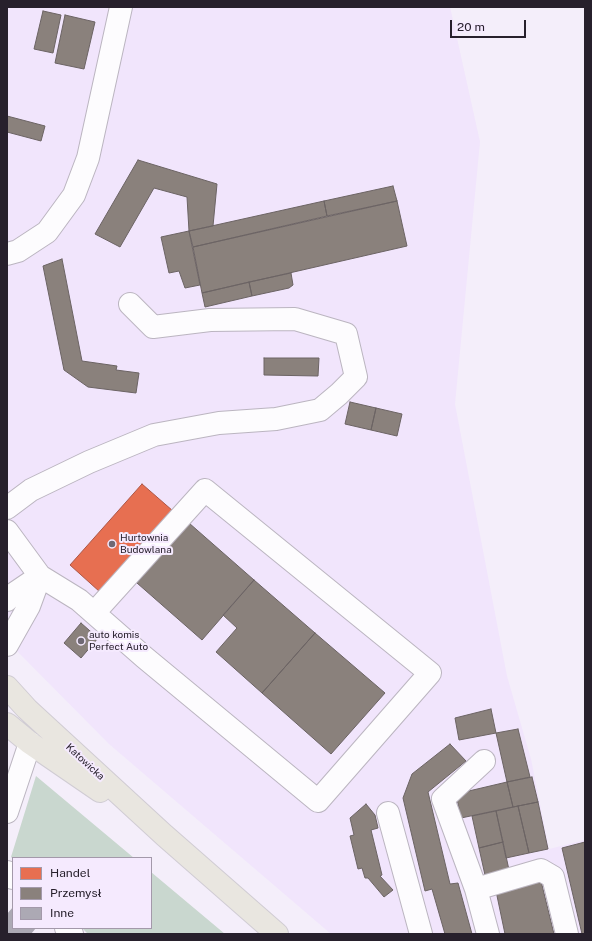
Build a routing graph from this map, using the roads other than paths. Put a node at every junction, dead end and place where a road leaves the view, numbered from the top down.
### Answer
1 (121, 7) edge
2 (7, 254) edge
3 (130, 304) dead end
4 (7, 508) edge
5 (7, 531) edge
6 (40, 576) junction
7 (7, 600) edge
8 (94, 613) junction
9 (7, 645) edge
10 (7, 687) edge
11 (7, 724) edge
12 (30, 743) junction
13 (484, 761) dead end
14 (7, 812) edge
15 (388, 813) dead end
16 (164, 835) junction
17 (476, 889) junction
18 (277, 934) edge
19 (421, 934) edge
20 (488, 934) edge
21 (567, 934) edge

1 - 2 lane
3 - 4 lane
5 - 6 lane
6 - 7 lane
6 - 8 lane
6 - 9 lane
8 - 8 lane
10 - 16 main road, Katowicka
11 - 12 main road, Katowicka
12 - 14 lane
12 - 16 main road, Katowicka
13 - 17 lane
15 - 19 lane
16 - 18 main road, Katowicka
17 - 20 lane
17 - 21 lane

